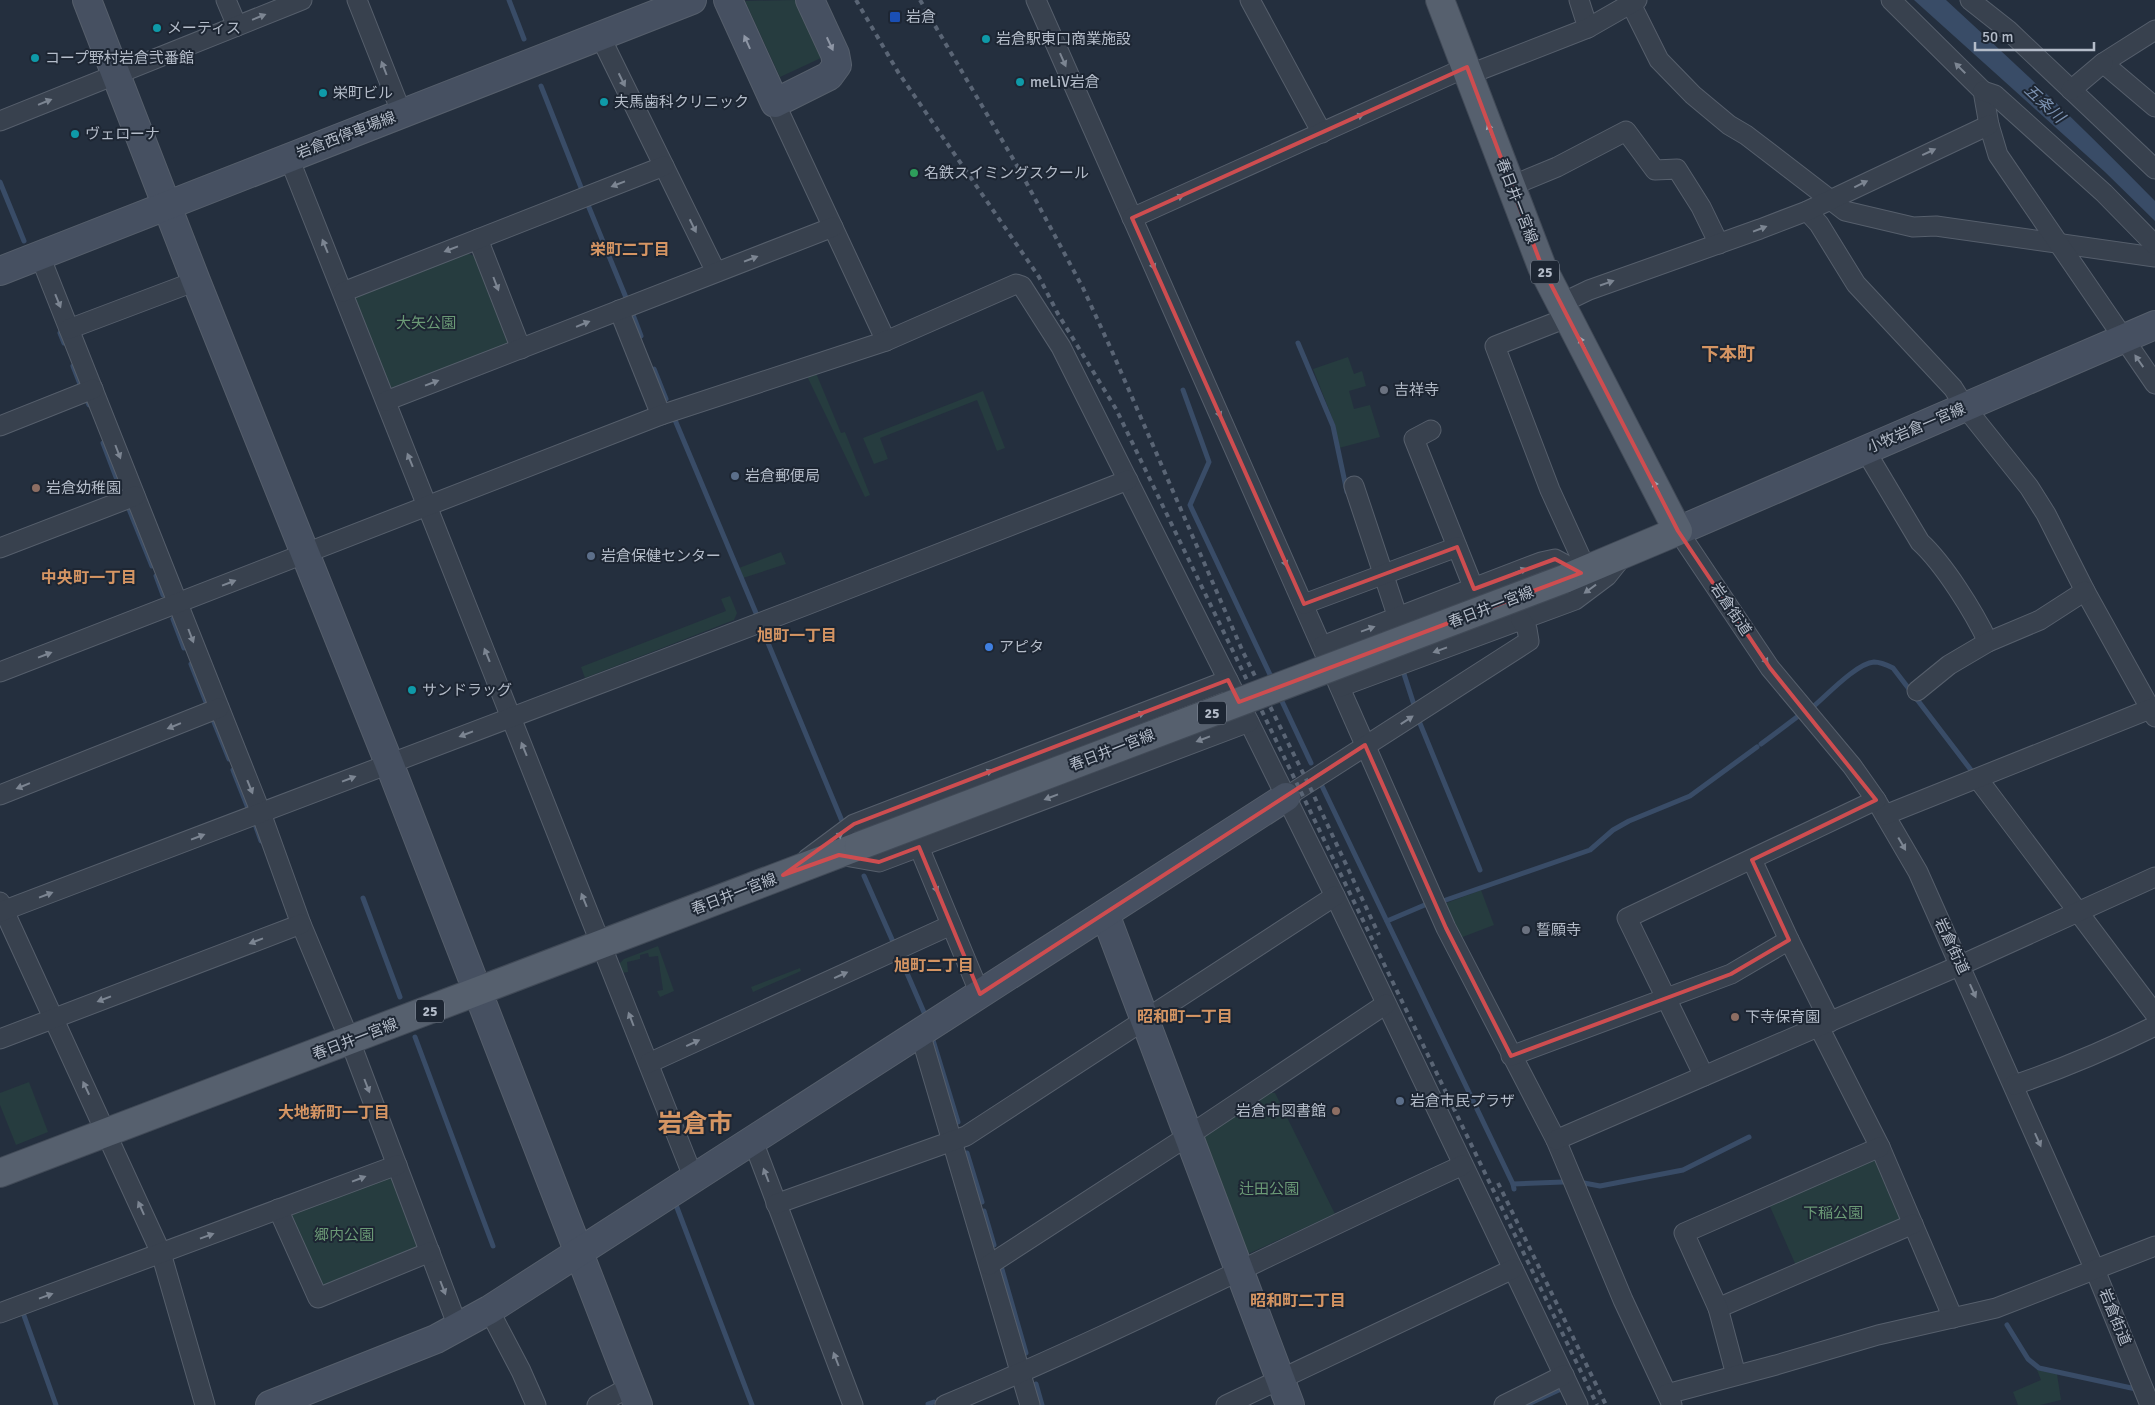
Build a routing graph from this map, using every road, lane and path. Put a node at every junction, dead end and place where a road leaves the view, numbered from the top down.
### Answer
1 (87, 0) edge
2 (226, 0) edge
3 (302, 0) edge
4 (357, 0) edge
5 (692, 0) edge
6 (728, 0) edge
7 (810, 0) edge
8 (1036, 0) edge
9 (1250, 0) edge
10 (1440, 0) edge
11 (1580, 0) edge
12 (1891, 0) edge
13 (1970, 0) edge
14 (1632, 2) edge
15 (660, 6) edge
16 (237, 26) junction
17 (1588, 28) junction
18 (2155, 30) edge
19 (600, 36) junction
20 (2103, 63) junction
21 (1468, 71) junction
22 (117, 74) junction
23 (2071, 90) junction
24 (1983, 91) junction
25 (775, 103) junction
26 (2155, 107) edge
27 (402, 114) junction
28 (0, 120) edge
29 (1989, 125) junction
30 (1322, 133) junction
31 (289, 158) junction
32 (664, 166) junction
33 (2155, 168) edge
34 (1511, 186) junction
35 (1831, 199) junction
36 (167, 206) junction
37 (1807, 211) junction
38 (1132, 218) junction
39 (833, 227) junction
40 (478, 239) junction
41 (1719, 244) junction
42 (2060, 244) junction
43 (2155, 245) edge
44 (40, 256) junction
45 (2155, 257) edge
46 (0, 271) edge
47 (716, 272) junction
48 (196, 281) junction
49 (343, 292) junction
50 (619, 310) junction
51 (1566, 310) junction
52 (2155, 325) edge
53 (69, 329) junction
54 (2123, 338) junction
55 (886, 341) junction
56 (521, 349) junction
57 (2155, 384) edge
58 (93, 389) junction
59 (386, 401) junction
60 (1965, 407) junction
61 (661, 415) junction
62 (0, 426) edge
63 (1431, 430) dead end
64 (1865, 450) junction
65 (1128, 480) junction
66 (1354, 486) dead end
67 (135, 496) junction
68 (428, 506) junction
69 (1678, 531) junction
70 (1457, 547) junction
71 (0, 548) edge
72 (306, 552) junction
73 (1624, 555) junction
74 (1577, 574) junction
75 (1383, 575) junction
76 (1474, 589) junction
77 (2085, 591) junction
78 (178, 603) junction
79 (1304, 604) junction
80 (1398, 618) junction
81 (1521, 620) junction
82 (1988, 642) junction
83 (1322, 646) junction
84 (0, 672) edge
85 (1228, 680) junction
86 (1340, 687) junction
87 (1917, 691) dead end
88 (219, 708) junction
89 (2154, 711) edge
90 (512, 716) junction
91 (1249, 722) junction
92 (1365, 745) junction
93 (389, 763) junction
94 (1978, 779) junction
95 (0, 795) edge
96 (1286, 797) junction
97 (1881, 808) junction
98 (261, 813) junction
99 (919, 847) junction
100 (849, 850) junction
101 (1752, 860) junction
102 (783, 875) junction
103 (2155, 877) edge
104 (1335, 896) junction
105 (1, 908) edge
106 (2079, 912) junction
107 (1105, 914) junction
108 (301, 924) junction
109 (951, 925) junction
110 (1789, 940) junction
111 (602, 945) junction
112 (1961, 965) junction
113 (478, 993) junction
114 (980, 994) junction
115 (1666, 999) junction
116 (1386, 1004) junction
117 (2155, 1014) edge
118 (54, 1018) junction
119 (1144, 1018) junction
120 (1824, 1024) junction
121 (2155, 1026) edge
122 (920, 1033) junction
123 (0, 1038) edge
124 (350, 1041) junction
125 (1511, 1056) junction
126 (648, 1063) junction
127 (1704, 1076) junction
128 (2014, 1085) junction
129 (107, 1132) junction
130 (1188, 1136) junction
131 (1556, 1140) junction
132 (753, 1141) junction
133 (952, 1142) junction
134 (1880, 1147) junction
135 (397, 1165) junction
136 (1463, 1165) junction
137 (0, 1173) edge
138 (694, 1179) junction
139 (776, 1204) junction
140 (278, 1209) junction
141 (1913, 1224) junction
142 (2155, 1246) edge
143 (430, 1252) junction
144 (161, 1253) junction
145 (579, 1253) junction
146 (988, 1265) junction
147 (1512, 1269) junction
148 (1239, 1270) junction
149 (2096, 1270) junction
150 (1718, 1308) junction
151 (489, 1310) junction
152 (0, 1313) edge
153 (1953, 1318) junction
154 (458, 1327) junction
155 (1021, 1374) junction
156 (1564, 1375) junction
157 (1736, 1376) junction
158 (1280, 1380) junction
159 (634, 1396) edge
160 (1669, 1399) edge
161 (205, 1405) edge
162 (270, 1405) edge
163 (536, 1405) edge
164 (597, 1405) edge
165 (853, 1405) edge
166 (946, 1405) edge
167 (1030, 1405) edge
168 (1226, 1405) edge
169 (1290, 1405) edge
170 (1504, 1405) edge
171 (1578, 1405) edge
172 (2150, 1405) edge

1 - 22 street
2 - 16 street
16 -> 3 street
27 -> 4 street
5 - 15 street, 岩倉西停車場線
25 -> 6 street
7 -> 25 street
8 -> 38 street
9 - 30 street
10 - 21 main road, 春日井一宮線 / 25
11 - 17 street
24 -> 12 street
13 - 23 street
14 - 17 street
14 - 35 street
15 - 19 street, 岩倉西停車場線
16 - 22 street
17 - 21 street
18 - 20 street
19 - 27 street, 岩倉西停車場線
19 -> 32 street
20 - 23 street
20 - 26 street
30 -> 21 street
34 -> 21 main road, 春日井一宮線 / 25
28 -> 22 street
22 - 36 street
23 - 33 street
24 - 29 street
24 - 43 street
25 - 39 street
27 - 31 street, 岩倉西停車場線
35 -> 29 street
29 - 42 street
38 -> 30 street
31 - 36 street, 岩倉西停車場線
49 -> 31 street
32 -> 40 street
32 -> 47 street
34 - 41 street
34 - 51 main road, 春日井一宮線 / 25
35 - 37 street
35 - 42 street
36 - 44 street, 岩倉西停車場線
36 - 48 street
41 -> 37 street
37 - 60 street
38 -> 79 street
47 -> 39 street
39 - 55 street
40 -> 49 street
40 -> 56 street
51 -> 41 street
42 - 45 street
42 - 54 street
44 - 46 street, 岩倉西停車場線
44 -> 53 street
47 - 50 street
48 - 53 street
48 - 72 street
49 - 59 street
56 -> 50 street
50 - 61 street
69 -> 51 main road, 春日井一宮線 / 25
51 - 74 street
52 - 54 street, 小牧岩倉一宮線
53 - 58 street
57 -> 54 street
54 - 60 street, 小牧岩倉一宮線
55 - 61 street
55 - 65 street
59 -> 56 street
58 - 62 street
58 -> 67 street
68 -> 59 street
60 - 64 street, 小牧岩倉一宮線
60 - 77 street
61 - 68 street
63 - 70 street
64 - 69 street, 小牧岩倉一宮線
64 - 82 street
65 - 85 street
65 - 90 street
66 - 75 street
67 - 71 street
67 - 78 street
68 - 72 street
90 -> 68 street
69 - 73 main road, 春日井一宮線 / 25
69 -> 97 street, 岩倉街道
70 - 75 street
70 - 76 street
78 -> 72 street
72 - 93 street
73 - 74 main road, 春日井一宮線 / 25
73 -> 81 street
76 -> 74 street
74 - 100 main road, 春日井一宮線 / 25, bridge
75 - 79 street
75 - 80 street
76 - 80 street
77 - 82 street
77 - 89 street
84 -> 78 street
78 -> 88 street
79 - 83 street
83 -> 80 street
81 -> 86 street
92 -> 81 street
82 - 87 street
83 - 86 street
85 - 91 street
102 -> 85 street
86 - 92 street
88 -> 95 street
88 -> 98 street
89 - 94 street
90 -> 93 street
111 -> 90 street
91 - 96 street
91 -> 99 street
92 - 96 street
92 - 125 street
98 -> 93 street
93 - 113 street
94 - 97 street
94 - 106 street
96 - 104 street
96 - 107 street
97 - 101 street
97 -> 112 street, 岩倉街道
105 -> 98 street
98 - 108 street
99 - 100 street
99 -> 109 street
100 - 102 main road, 春日井一宮線 / 25
101 - 110 street
101 - 115 street
102 - 111 main road, 春日井一宮線 / 25
103 - 106 street
104 - 116 street
104 - 119 street
105 - 118 street
106 - 112 street
106 - 117 street
107 - 114 street
107 - 119 street
108 -> 118 street
108 - 124 street
109 - 114 street
126 -> 109 street
110 - 115 street
110 - 120 street
111 - 113 main road, 春日井一宮線 / 25
126 -> 111 street
112 - 120 street
112 -> 128 street, 岩倉街道
113 - 124 main road, 春日井一宮線 / 25
113 - 145 street
114 - 122 street
115 - 125 street
115 - 127 street
116 - 130 street
116 - 136 street
118 - 123 street
129 -> 118 street
119 - 130 street
119 - 133 street
120 - 127 street
120 - 134 street
121 - 128 street
122 - 132 street
122 - 133 street
124 - 129 main road, 春日井一宮線 / 25
124 -> 135 street
125 - 131 street
126 - 138 street
127 - 131 street
128 -> 149 street, 岩倉街道
129 - 137 main road, 春日井一宮線 / 25
144 -> 129 street
130 - 146 street
130 - 148 street
131 - 160 street
132 - 138 street
139 -> 132 street
133 - 139 street
133 - 146 street
134 - 141 street
134 - 150 street
140 -> 135 street
135 - 143 street
136 - 147 street
136 - 148 street
138 - 145 street
165 -> 139 street
140 - 143 street
144 -> 140 street
141 - 150 street
141 - 153 street
142 - 149 street
143 -> 154 street
152 -> 144 street
144 - 161 street
145 - 151 street
145 - 159 street
146 - 155 street
147 - 156 street
147 - 158 street
148 - 155 street
148 - 158 street
149 - 153 street
149 - 172 street, 岩倉街道
150 - 157 street
151 - 154 street
151 - 163 street
153 - 157 street
154 - 162 street
155 - 166 street
155 - 167 street
156 - 170 street
156 - 171 street
157 - 160 street
158 - 168 street
158 - 169 street
159 - 164 street

